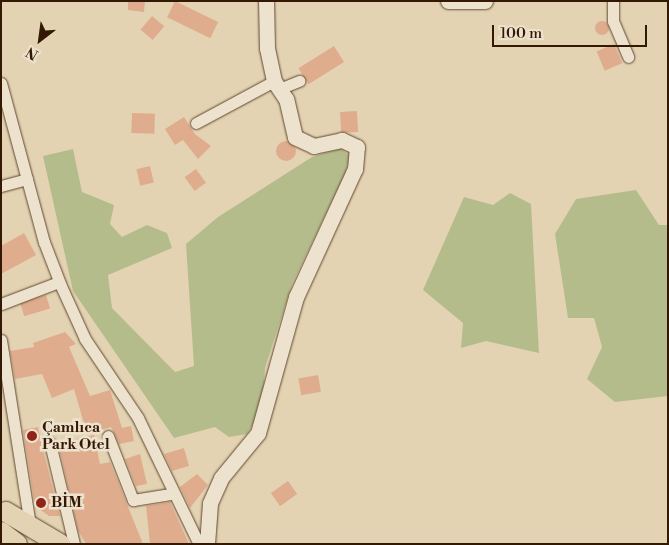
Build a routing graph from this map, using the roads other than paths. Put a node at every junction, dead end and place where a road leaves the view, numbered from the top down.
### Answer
1 (266, 1) edge
2 (448, 1) edge
3 (485, 1) edge
4 (613, 1) edge
5 (628, 57) dead end
6 (299, 81) dead end
7 (1, 83) edge
8 (276, 85) junction
9 (196, 123) dead end
10 (27, 179) junction
11 (1, 186) edge
12 (59, 282) junction
13 (1, 304) edge
14 (1, 340) edge
15 (108, 436) dead end
16 (50, 443) dead end
17 (171, 494) junction
18 (4, 511) edge
19 (30, 526) junction
20 (1, 532) edge
21 (17, 544) edge
22 (46, 544) edge
23 (60, 544) edge
24 (74, 544) edge
25 (199, 544) edge
26 (207, 544) edge

1 - 8 street
2 - 3 street
4 - 5 street
6 - 8 street
7 - 10 street
8 - 9 street
8 - 26 street
10 - 11 street
10 - 12 street
12 - 13 street
12 - 17 street
14 - 19 street
15 - 17 street
16 - 24 street
17 - 25 street
18 - 19 highway
18 - 22 highway
19 - 23 highway
20 - 21 highway

